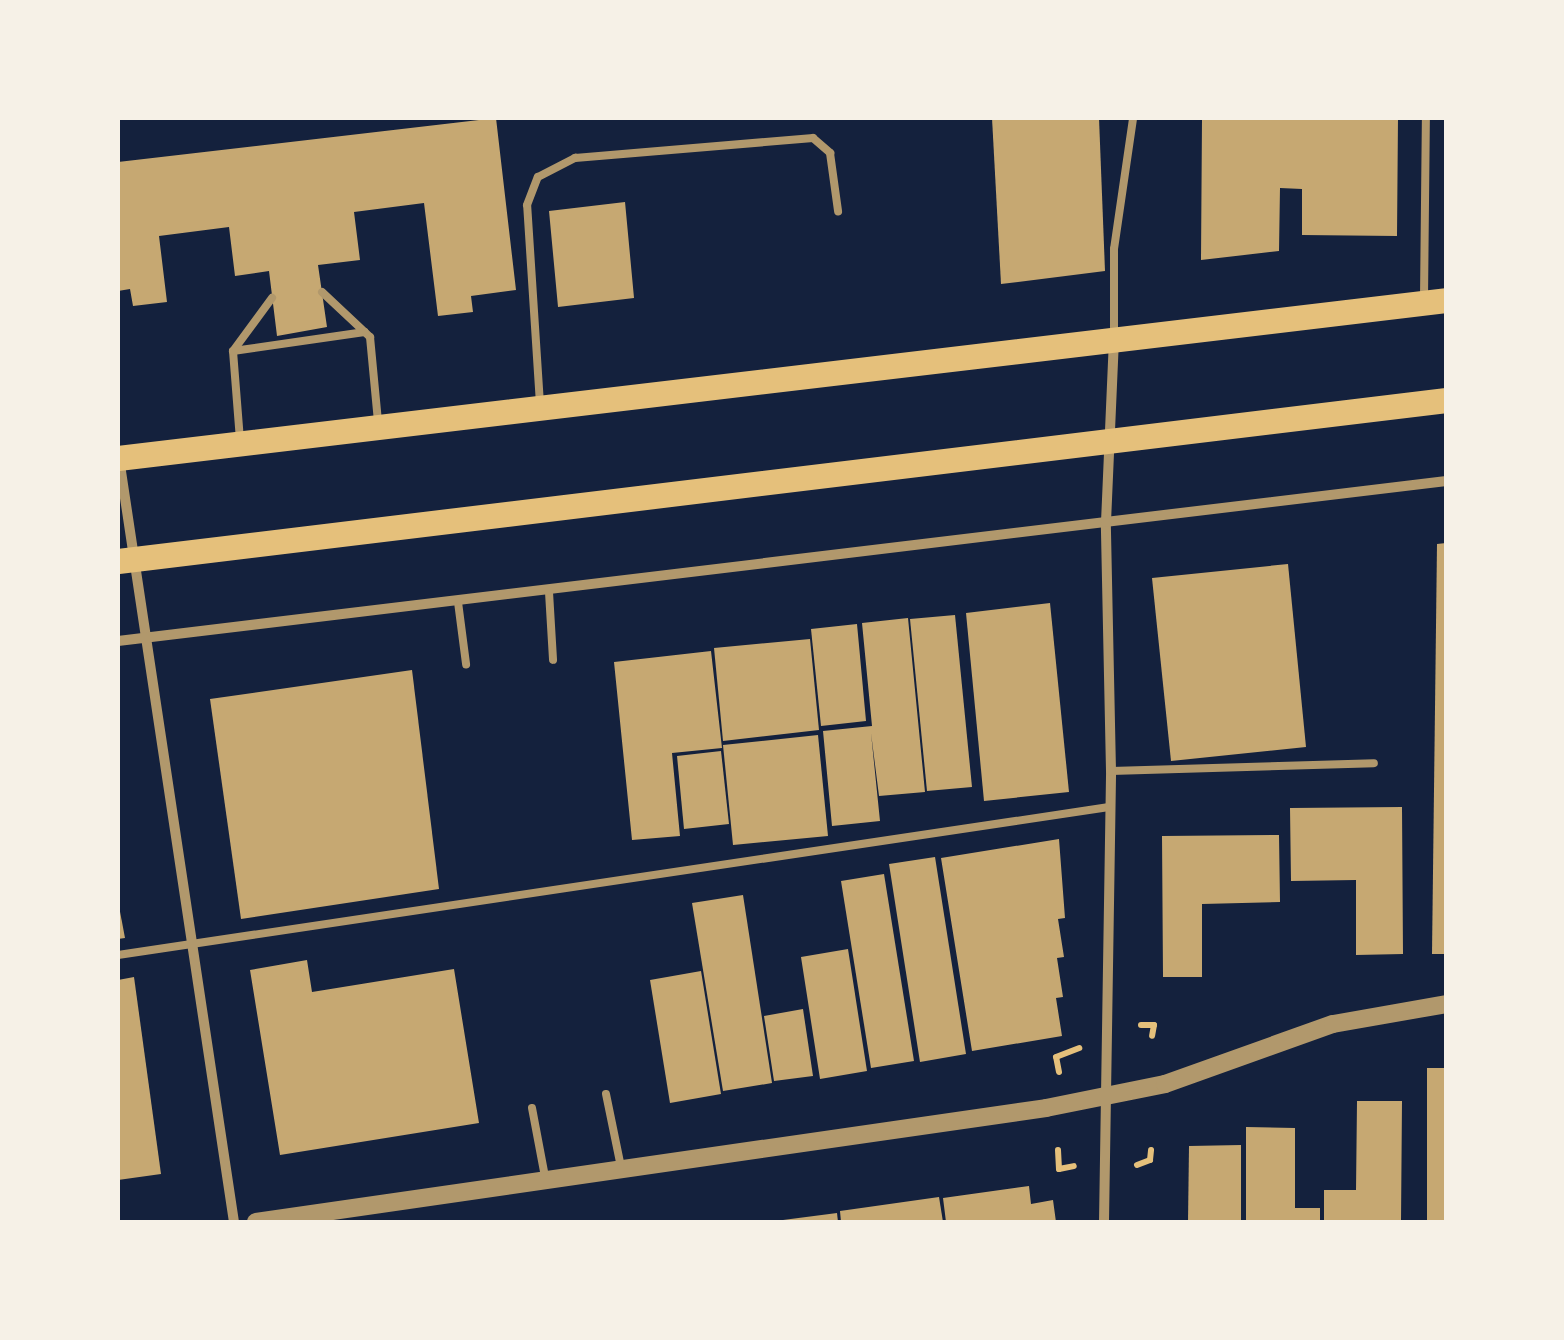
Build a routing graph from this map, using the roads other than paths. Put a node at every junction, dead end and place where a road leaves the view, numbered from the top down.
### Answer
1 (1133, 118) edge
2 (1426, 118) edge
3 (838, 211) dead end
4 (322, 292) dead end
5 (272, 298) dead end
6 (1435, 302) edge
7 (366, 332) junction
8 (1114, 338) junction
9 (233, 351) junction
10 (1446, 400) edge
11 (540, 411) junction
12 (379, 430) junction
13 (1113, 442) junction
14 (240, 444) junction
15 (118, 458) edge
16 (1446, 481) edge
17 (1106, 522) junction
18 (126, 560) edge
19 (548, 592) junction
20 (458, 602) junction
21 (146, 636) junction
22 (118, 641) edge
23 (553, 660) dead end
24 (466, 664) dead end
25 (1374, 763) dead end
26 (1111, 771) junction
27 (1109, 807) junction
28 (192, 944) junction
29 (118, 955) edge
30 (1446, 1004) edge
31 (606, 1094) dead end
32 (1103, 1096) junction
33 (532, 1108) dead end
34 (621, 1168) junction
35 (545, 1180) junction
36 (234, 1222) edge
37 (256, 1222) edge
38 (1104, 1222) edge

1 - 8 lane
2 - 6 lane
3 - 11 lane
4 - 7 lane
5 - 9 lane
6 - 8 main road
7 - 9 lane
7 - 12 lane
8 - 11 main road
8 - 13 street
9 - 14 lane
10 - 13 main road
11 - 12 main road
12 - 14 main road
13 - 17 street
13 - 18 main road
14 - 15 main road
15 - 18 street
16 - 17 street
17 - 19 street
17 - 26 street
18 - 21 street
19 - 20 street
19 - 23 lane
20 - 21 street
20 - 24 lane
21 - 22 street
21 - 28 street
25 - 26 lane
26 - 27 street
27 - 28 lane
27 - 32 street
28 - 29 lane
28 - 36 street
30 - 32 street
31 - 34 lane
32 - 34 street
32 - 38 street
33 - 35 lane
34 - 35 street
35 - 37 street

